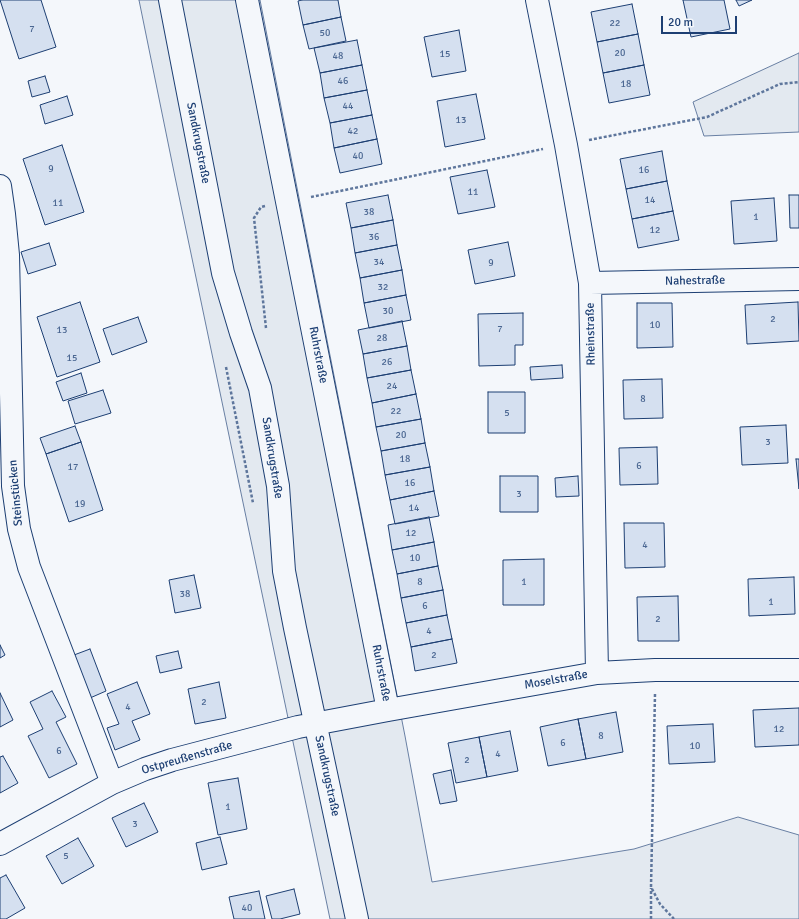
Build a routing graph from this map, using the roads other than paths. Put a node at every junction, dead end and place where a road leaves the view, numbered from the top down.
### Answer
1 (170, 0) edge
2 (247, 0) edge
3 (539, 1) edge
4 (0, 186) edge
5 (799, 279) edge
6 (590, 283) junction
7 (799, 670) edge
8 (597, 673) junction
9 (388, 710) junction
10 (316, 723) junction
11 (112, 783) junction
12 (0, 844) edge
13 (357, 919) edge

1 - 10 street, Sandkrugstraße
2 - 9 street, Ruhrstraße
3 - 6 street, Rheinstraße
4 - 11 street, Steinstücken
5 - 6 street, Nahestraße
6 - 8 street, Rheinstraße
7 - 8 street, Moselstraße
8 - 9 street, Moselstraße
9 - 10 street, Moselstraße
10 - 11 street, Ostpreußenstraße
10 - 13 street, Sandkrugstraße
11 - 12 street, Ostpreußenstraße

